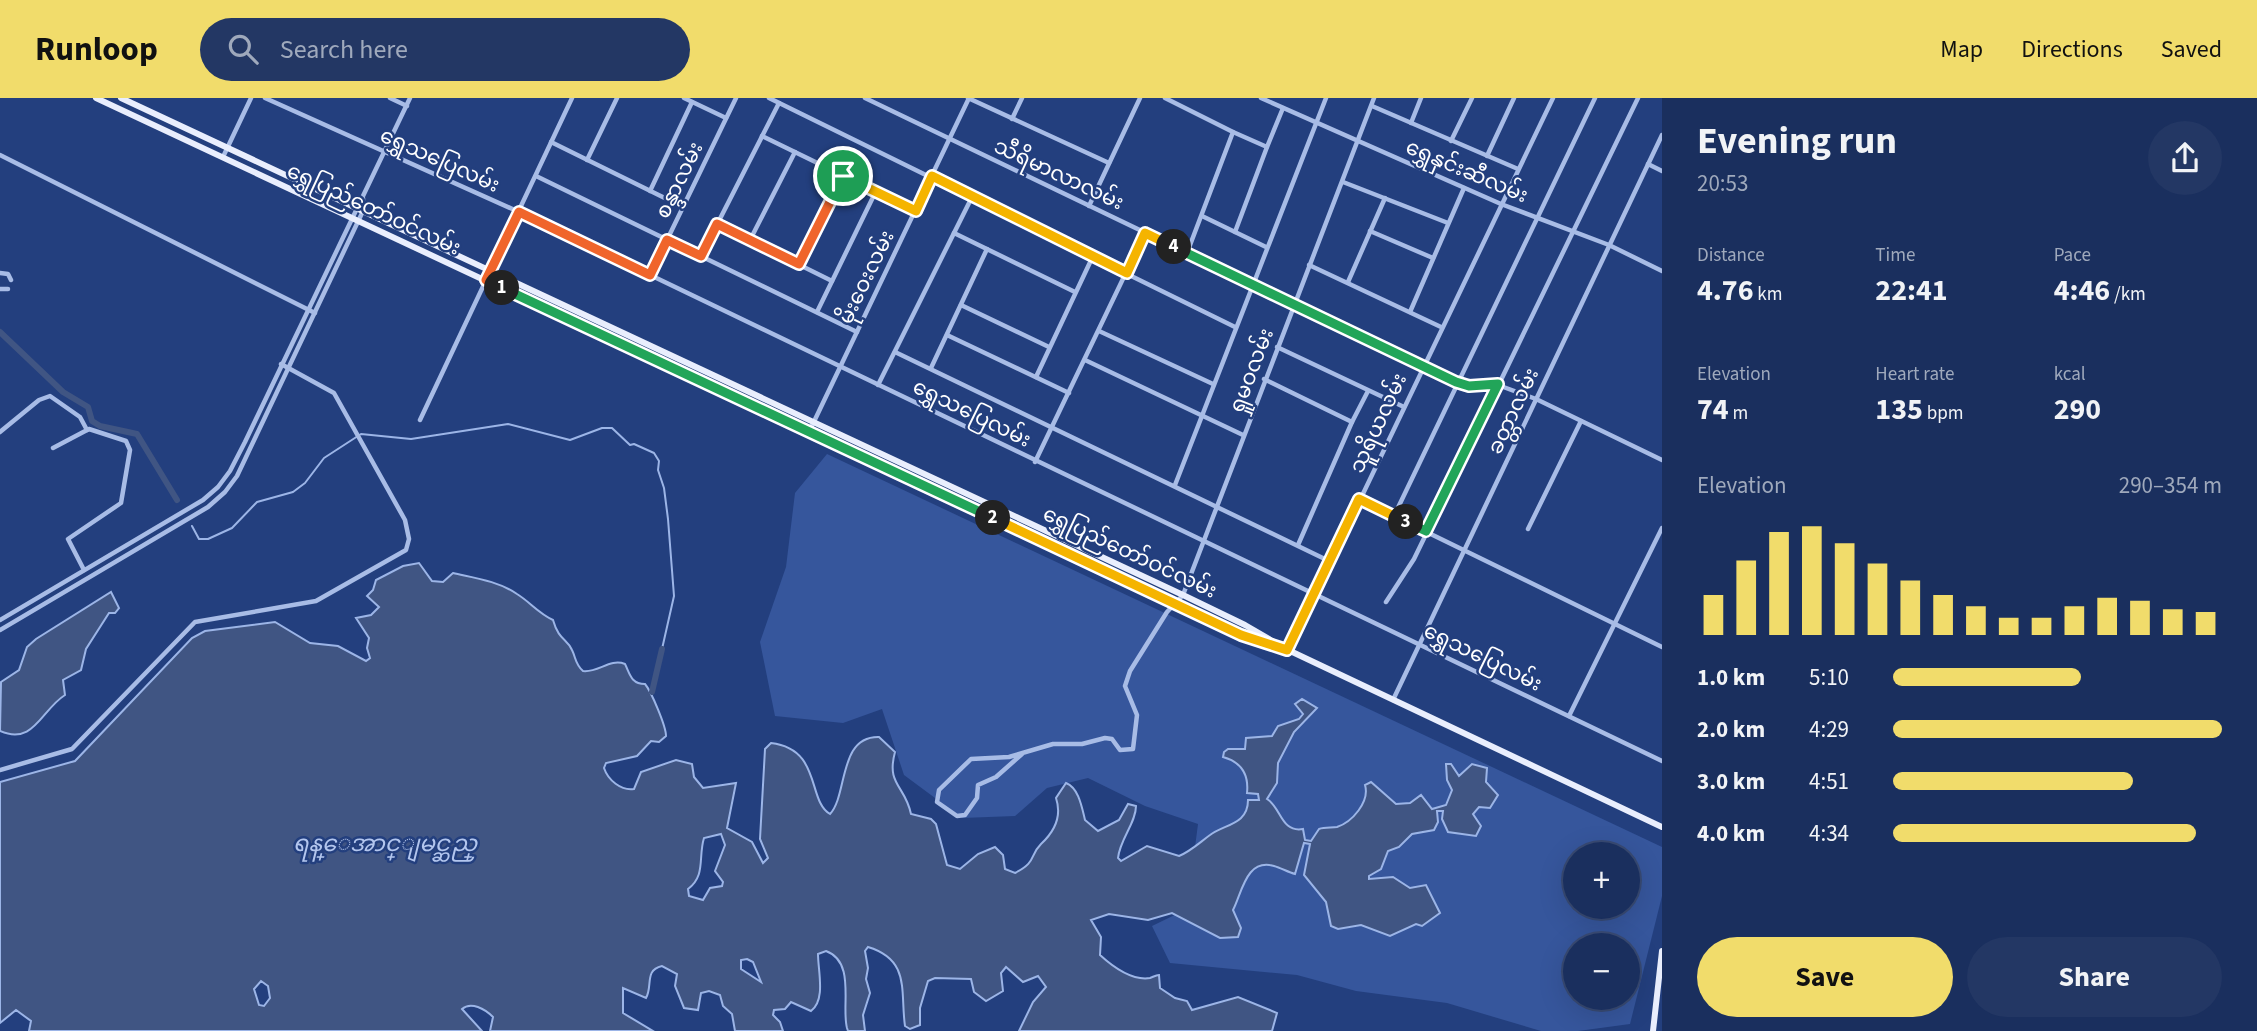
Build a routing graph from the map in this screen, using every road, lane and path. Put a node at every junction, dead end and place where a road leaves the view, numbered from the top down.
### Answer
1 (96, 98) edge
2 (121, 98) edge
3 (251, 98) edge
4 (265, 98) edge
5 (390, 98) edge
6 (410, 98) edge
7 (572, 98) edge
8 (617, 98) edge
9 (684, 98) edge
10 (736, 98) edge
11 (769, 98) edge
12 (865, 98) edge
13 (969, 98) edge
14 (1022, 98) edge
15 (1140, 98) edge
16 (1165, 98) edge
17 (1261, 98) edge
18 (1326, 98) edge
19 (1374, 98) edge
20 (1421, 98) edge
21 (1472, 98) edge
22 (1514, 98) edge
23 (1553, 98) edge
24 (1595, 98) edge
25 (1638, 98) edge
26 (692, 102) junction
27 (779, 103) junction
28 (407, 106) junction
29 (1371, 106) junction
30 (1283, 108) junction
31 (726, 118) junction
32 (1012, 118) junction
33 (1316, 122) junction
34 (1411, 123) junction
35 (1233, 132) junction
36 (1662, 135) edge
37 (762, 136) junction
38 (949, 140) junction
39 (1359, 141) junction
40 (1451, 141) junction
41 (551, 142) junction
42 (1267, 147) junction
43 (227, 148) junction
44 (795, 152) junction
45 (384, 153) junction
46 (0, 155) edge
47 (1487, 156) junction
48 (223, 157) junction
49 (587, 160) junction
50 (1109, 163) junction
51 (1648, 164) junction
52 (1518, 169) junction
53 (1662, 171) edge
54 (536, 176) junction
55 (843, 176) junction
56 (932, 176) junction
57 (1343, 182) junction
58 (1464, 188) junction
59 (650, 191) junction
60 (876, 191) junction
61 (363, 196) junction
62 (972, 197) junction
63 (1385, 198) junction
64 (1501, 204) junction
65 (1089, 206) junction
66 (355, 207) junction
67 (683, 207) junction
68 (363, 211) junction
69 (916, 211) junction
70 (519, 212) junction
71 (1202, 216) junction
72 (351, 217) junction
73 (1536, 217) junction
74 (358, 220) junction
75 (1448, 223) junction
76 (717, 224) junction
77 (1370, 231) junction
78 (1235, 232) junction
79 (1573, 232) junction
80 (954, 233) junction
81 (1145, 233) junction
82 (667, 240) junction
83 (750, 240) junction
84 (1609, 245) junction
85 (1266, 247) junction
86 (987, 249) junction
87 (1187, 253) junction
88 (701, 256) junction
89 (1093, 256) junction
90 (1433, 258) junction
91 (799, 264) junction
92 (1309, 265) junction
93 (491, 271) junction
94 (1662, 271) edge
95 (0, 273) edge
96 (1127, 273) junction
97 (650, 275) junction
98 (11, 280) dead end
99 (486, 280) junction
100 (832, 281) junction
101 (1348, 282) junction
102 (1251, 284) junction
103 (0, 289) edge
104 (8, 289) dead end
105 (1075, 292) junction
106 (961, 305) junction
107 (1293, 305) junction
108 (308, 308) junction
109 (817, 312) junction
110 (1410, 312) junction
111 (315, 313) junction
112 (1235, 327) junction
113 (1441, 327) junction
114 (1099, 331) junction
115 (857, 332) junction
116 (947, 335) junction
117 (1049, 347) junction
118 (1277, 347) junction
119 (895, 352) junction
120 (1085, 360) junction
121 (281, 365) junction
122 (1422, 365) junction
123 (841, 366) junction
124 (289, 368) junction
125 (931, 368) junction
126 (1035, 377) junction
127 (1264, 379) junction
128 (1456, 382) junction
129 (1213, 384) junction
130 (1498, 384) junction
131 (878, 385) junction
132 (1368, 391) junction
133 (1069, 393) junction
134 (1536, 399) junction
135 (1404, 407) junction
136 (1201, 417) junction
137 (420, 420) dead end
138 (1581, 421) junction
139 (1352, 422) junction
140 (813, 423) junction
141 (1052, 425) junction
142 (88, 430) junction
143 (0, 432) edge
144 (809, 432) junction
145 (1243, 435) junction
146 (53, 449) dead end
147 (1662, 460) edge
148 (1034, 462) junction
149 (1175, 485) junction
150 (960, 491) junction
151 (1359, 499) junction
152 (955, 501) junction
153 (1216, 505) junction
154 (1394, 516) junction
155 (1662, 528) edge
156 (1528, 529) dead end
157 (1426, 531) junction
158 (1058, 537) junction
159 (1203, 542) junction
160 (1298, 545) junction
161 (1054, 547) junction
162 (1465, 550) junction
163 (1329, 561) junction
164 (84, 570) junction
165 (1312, 594) junction
166 (1183, 595) junction
167 (1386, 602) dead end
168 (1175, 603) junction
169 (0, 620) edge
170 (1614, 624) junction
171 (0, 630) edge
172 (1420, 644) junction
173 (1662, 647) edge
174 (1287, 649) junction
175 (1393, 700) junction
176 (1569, 716) junction
177 (1022, 754) junction
178 (1662, 761) edge
179 (0, 770) edge
180 (1662, 827) edge
181 (1662, 951) edge
182 (1653, 1031) edge

1 - 48 main road, ရွှေပြည်တော်ဝင်လမ်း
2 - 43 main road, ရွှေပြည်တော်ဝင်လမ်း
3 - 43 street
4 - 45 street, ရွှေသပြေလမ်း
5 - 28 street
6 - 28 street
7 - 41 street
8 - 49 street
9 - 26 street
10 - 31 street, စန္ဒာလမ်း
11 - 27 street
12 - 38 street, သီရိမာလာလမ်း
13 - 32 street
13 - 38 street, မိုးဝေးလမ်း
14 - 32 street
15 - 50 street
16 - 35 street
17 - 30 street, ရွှေနှင်းဆီလမ်း
18 - 33 street
19 - 29 street, ရှုမဝလမ်း
20 - 34 street
21 - 40 street
22 - 47 street
23 - 52 street, သူရိယလမ်း
24 - 73 street
25 - 79 street
26 - 31 street
26 - 59 street
27 - 37 street
27 - 56 street
28 - 45 street
29 - 34 street
29 - 39 street, ရှုမဝလမ်း
30 - 33 street, ရွှေနှင်းဆီလမ်း
30 - 42 street
31 - 67 street, စန္ဒာလမ်း
32 - 50 street
33 - 39 street, ရွှေနှင်းဆီလမ်း
33 - 85 street
34 - 40 street
35 - 42 street
35 - 71 street
36 - 51 street, ခတ္တာလမ်း
37 - 44 street
37 - 76 street
38 - 56 street, မိုးဝေးလမ်း
38 - 65 street, သီရိမာလာလမ်း
39 - 57 street, ရှုမဝလမ်း
39 - 58 street, ရွှေနှင်းဆီလမ်း
40 - 47 street
41 - 49 street
41 - 54 street
42 - 78 street
43 - 48 street
43 - 66 main road, ရွှေပြည်တော်ဝင်လမ်း
44 - 55 street
44 - 83 street
45 - 61 street
45 - 70 street, ရွှေသပြေလမ်း
46 - 108 street
47 - 52 street
48 - 72 main road, ရွှေပြည်တော်ဝင်လမ်း
49 - 59 street
50 - 65 street
51 - 53 street
51 - 84 street, ခတ္တာလမ်း
52 - 64 street, သူရိယလမ်း
54 - 70 street
54 - 82 street
55 - 60 street
55 - 91 street
56 - 62 street
56 - 69 street, မိုးဝေးလမ်း
57 - 63 street
57 - 92 street, ရှုမဝလမ်း
58 - 64 street, ရွှေနှင်းဆီလမ်း
58 - 75 street
59 - 67 street
60 - 69 street
60 - 100 street
61 - 66 street
61 - 68 street
62 - 80 street
62 - 89 street
63 - 75 street
63 - 77 street
64 - 73 street, ရွှေနှင်းဆီလမ်း
64 - 113 street, သူရိယလမ်း
65 - 81 street, သီရိမာလာလမ်း
66 - 68 main road, ရွှေပြည်တော်ဝင်လမ်း
66 - 72 street
67 - 82 street, စန္ဒာလမ်း
68 - 74 street
68 - 93 main road, ရွှေပြည်တော်ဝင်လမ်း
69 - 115 street, မိုးဝေးလမ်း
70 - 93 street
70 - 97 street, ရွှေသပြေလမ်း
71 - 78 street
71 - 87 street
72 - 74 main road, ရွှေပြည်တော်ဝင်လမ်း
72 - 108 street
73 - 79 street, ရွှေနှင်းဆီလမ်း
73 - 128 street
74 - 99 main road, ရွှေပြည်တော်ဝင်လမ်း
74 - 111 street
75 - 90 street
76 - 83 street
76 - 88 street
77 - 90 street
77 - 101 street
78 - 85 street
79 - 84 street, ရွှေနှင်းဆီလမ်း
79 - 130 street
80 - 86 street
80 - 119 street
81 - 87 street, သီရိမာလာလမ်း
81 - 96 street
82 - 88 street
82 - 97 street, စန္ဒာလမ်း
83 - 91 street
84 - 94 street, ရွှေနှင်းဆီလမ်း
84 - 134 street, ခတ္တာလမ်း
85 - 102 street
86 - 105 street
86 - 106 street
87 - 102 street, သီရိမာလာလမ်း
88 - 109 street
89 - 96 street
89 - 105 street
90 - 110 street
91 - 100 street
92 - 101 street
92 - 107 street, ရှုမဝလမ်း
93 - 99 street
93 - 140 main road, ရွှေပြည်တော်ဝင်လမ်း
95 - 98 street
96 - 112 street
96 - 114 street
97 - 123 street, ရွှေသပြေလမ်း
99 - 137 street
99 - 144 main road, ရွှေပြည်တော်ဝင်လမ်း
100 - 109 street
101 - 110 street
102 - 107 street, သီရိမာလာလမ်း
102 - 112 street
103 - 104 street
105 - 117 street
106 - 116 street
106 - 117 street
107 - 118 street, ရှုမဝလမ်း
107 - 122 street, သီရိမာလာလမ်း
108 - 111 street
108 - 121 street
109 - 115 street
110 - 113 street
111 - 124 street
112 - 129 street
113 - 122 street, သူရိယလမ်း
114 - 120 street
114 - 129 street
115 - 123 street, မိုးဝေးလမ်း
116 - 125 street
116 - 126 street
117 - 126 street
118 - 127 street, ရှုမဝလမ်း
118 - 132 street
119 - 125 street
119 - 131 street
120 - 133 street
120 - 136 street
121 - 124 street
121 - 164 street
122 - 128 street, သီရိမာလာလမ်း
122 - 135 street, သူရိယလမ်း
123 - 131 street, ရွှေသပြေလမ်း
123 - 140 street, မိုးဝေးလမ်း
124 - 171 street
124 - 179 street
125 - 141 street
126 - 133 street
127 - 139 street
127 - 145 street, ရှုမဝလမ်း
128 - 130 street, သီရိမာလာလမ်း
128 - 154 street
129 - 136 street
130 - 134 street, သီရိမာလာလမ်း
130 - 157 street
131 - 148 street, ရွှေသပြေလမ်း
132 - 135 street
132 - 139 street
133 - 141 street
134 - 138 street, သီရိမာလာလမ်း
134 - 162 street, ခတ္တာလမ်း
135 - 151 street, သူရိယလမ်း
136 - 145 street
136 - 149 street
138 - 147 street, သီရိမာလာလမ်း
138 - 156 street
139 - 160 street
140 - 144 street, မိုးဝေးလမ်း
140 - 150 main road, ရွှေပြည်တော်ဝင်လမ်း
141 - 148 street
141 - 149 street
142 - 143 street
142 - 146 street
142 - 164 street
144 - 152 main road, ရွှေပြည်တော်ဝင်လမ်း
145 - 153 street, ရှုမဝလမ်း
148 - 159 street, ရွှေသပြေလမ်း
149 - 153 street
150 - 152 street
150 - 158 main road, ရွှေပြည်တော်ဝင်လမ်း
151 - 154 street
151 - 163 street, သူရိယလမ်း
152 - 161 main road, ရွှေပြည်တော်ဝင်လမ်း
153 - 159 street, ရှုမဝလမ်း
153 - 160 street
154 - 157 street
155 - 170 street
157 - 162 street
157 - 167 street
158 - 161 street
158 - 166 main road, ရွှေပြည်တော်ဝင်လမ်း
159 - 165 street, ရွှေသပြေလမ်း
159 - 166 street, ရှုမဝလမ်း
160 - 163 street
161 - 168 main road, ရွှေပြည်တော်ဝင်လမ်း
162 - 170 street
162 - 172 street, ခတ္တာလမ်း
163 - 165 street, သူရိယလမ်း
164 - 169 street
165 - 172 street, ရွှေသပြေလမ်း
165 - 174 street, သူရိယလမ်း
166 - 168 street, ရှုမဝလမ်း
166 - 174 main road, ရွှေပြည်တော်ဝင်လမ်း
168 - 174 main road, ရွှေပြည်တော်ဝင်လမ်း
168 - 177 street, ရှုမဝလမ်း
170 - 173 street
170 - 176 street
172 - 175 street, ခတ္တာလမ်း
172 - 176 street, ရွှေသပြေလမ်း
174 - 175 main road, ရွှေပြည်တော်ဝင်လမ်း
175 - 180 main road, ရွှေပြည်တော်ဝင်လမ်း
176 - 178 street, ရွှေသပြေလမ်း
177 - 177 street
181 - 182 main road

